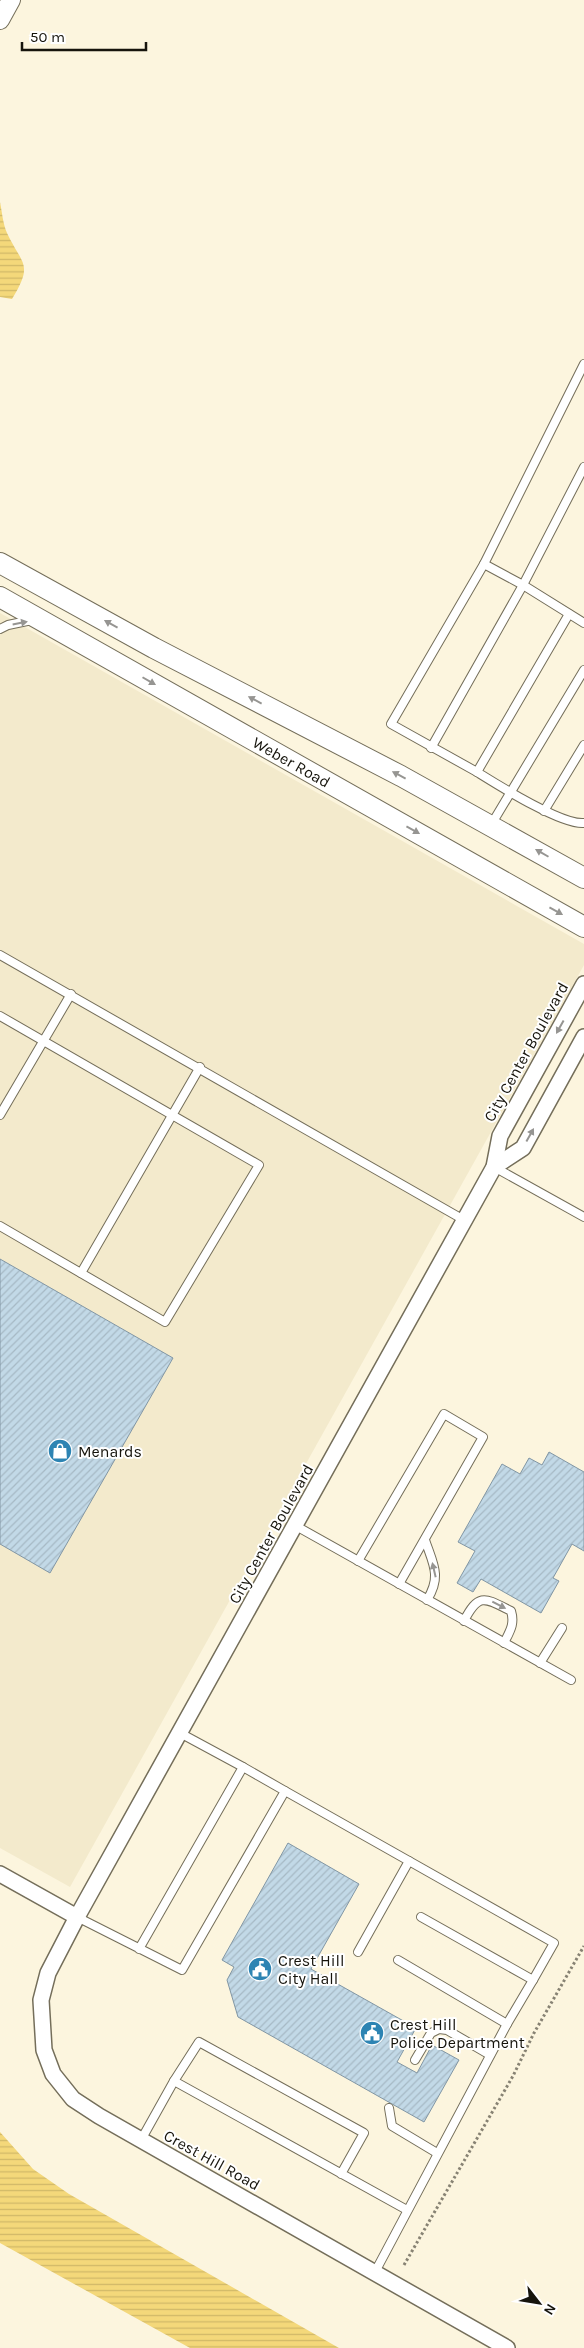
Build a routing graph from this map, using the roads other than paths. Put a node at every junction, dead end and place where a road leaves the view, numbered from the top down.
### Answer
1 (11, 0) edge
2 (0, 20) edge
3 (584, 364) edge
4 (584, 468) edge
5 (0, 563) edge
6 (484, 564) junction
7 (522, 585) junction
8 (0, 597) edge
9 (570, 614) junction
10 (40, 619) junction
11 (584, 623) edge
12 (0, 629) edge
13 (584, 670) edge
14 (584, 745) edge
15 (431, 748) junction
16 (477, 772) junction
17 (511, 793) junction
18 (544, 811) junction
19 (584, 823) edge
20 (491, 824) junction
21 (584, 878) edge
22 (584, 927) edge
23 (0, 954) edge
24 (584, 984) edge
25 (71, 994) junction
26 (0, 1016) edge
27 (584, 1036) edge
28 (43, 1041) junction
29 (200, 1067) junction
30 (0, 1115) edge
31 (173, 1115) junction
32 (494, 1167) junction
33 (584, 1217) edge
34 (464, 1220) junction
35 (0, 1226) edge
36 (81, 1274) junction
37 (296, 1526) junction
38 (424, 1540) junction
39 (358, 1561) junction
40 (399, 1584) junction
41 (427, 1600) junction
42 (464, 1621) junction
43 (562, 1628) dead end
44 (504, 1643) junction
45 (540, 1663) junction
46 (571, 1680) dead end
47 (180, 1733) junction
48 (243, 1768) junction
49 (285, 1791) junction
50 (409, 1861) junction
51 (0, 1874) edge
52 (77, 1917) junction
53 (422, 1917) dead end
54 (138, 1949) junction
55 (358, 1952) dead end
56 (398, 1960) dead end
57 (533, 1980) junction
58 (507, 2024) junction
59 (490, 2055) junction
60 (414, 2060) dead end
61 (174, 2081) junction
62 (388, 2108) dead end
63 (140, 2140) junction
64 (437, 2153) junction
65 (341, 2174) junction
66 (407, 2210) junction
67 (375, 2272) junction
68 (507, 2348) edge

1 - 2 street
3 - 6 lane
4 - 7 lane
20 -> 5 main road
6 - 7 lane
6 - 15 lane
7 - 9 lane
7 - 15 lane
8 - 10 main road, Weber Road
9 - 11 lane
9 - 16 lane
12 -> 10 lane
10 -> 22 main road, Weber Road
13 - 17 lane
14 - 18 lane
15 - 16 lane
16 - 17 lane
17 - 18 lane
17 - 20 lane
18 - 19 lane
21 -> 20 main road
23 - 25 lane
24 -> 32 street, City Center Boulevard
25 - 28 lane
25 - 29 lane
26 - 28 lane
32 -> 27 street, City Center Boulevard
28 - 30 lane
28 - 31 lane
29 - 31 lane
29 - 34 lane
31 - 36 lane
31 - 36 lane
32 - 33 lane
32 - 34 street, City Center Boulevard
34 - 37 street, City Center Boulevard
35 - 36 lane
37 - 39 lane
37 - 47 street, City Center Boulevard
38 - 39 lane
38 - 40 lane
41 -> 38 lane
39 - 40 lane
40 - 41 lane
41 - 42 lane
42 - 44 lane
42 -> 44 lane
43 - 45 lane
44 - 45 lane
45 - 46 lane
47 - 48 lane
47 - 52 street, City Center Boulevard
48 - 49 lane
48 - 54 lane
49 - 50 lane
49 - 54 lane
50 - 55 lane
50 - 57 lane
51 - 52 street
52 - 54 lane
52 - 63 street, Crest Hill Road
53 - 57 lane
56 - 58 lane
57 - 58 lane
58 - 59 lane
59 - 60 lane
59 - 64 lane
61 - 63 lane
61 - 65 lane
61 - 65 lane
62 - 64 lane
63 - 67 street, Crest Hill Road
64 - 66 lane
65 - 66 lane
66 - 67 lane
67 - 68 street, Crest Hill Road

